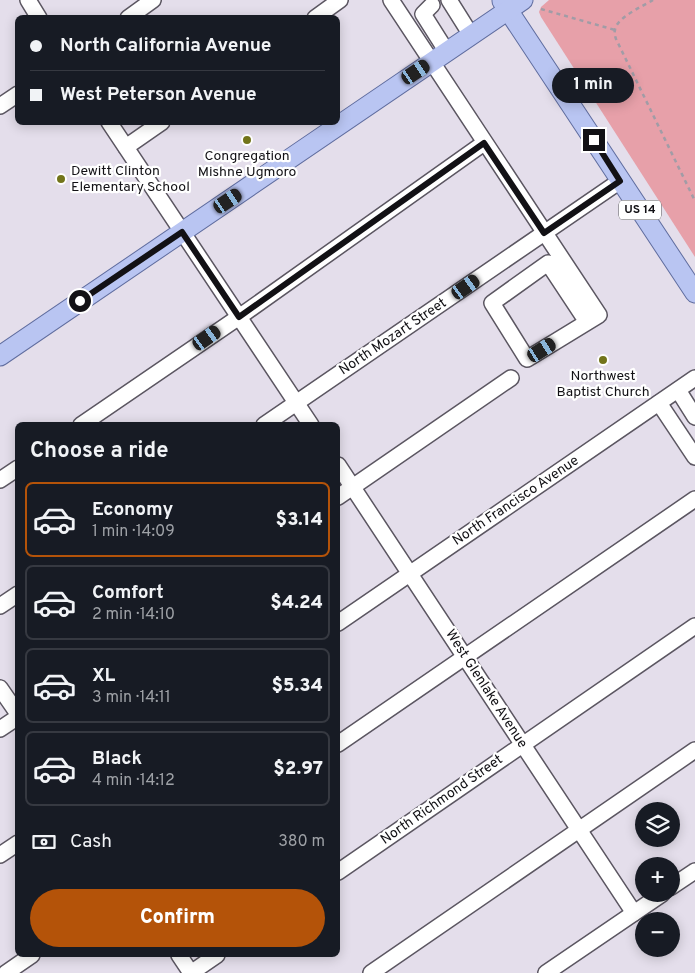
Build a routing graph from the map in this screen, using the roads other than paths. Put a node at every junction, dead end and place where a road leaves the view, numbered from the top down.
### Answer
1 (28, 0) edge
2 (153, 0) edge
3 (340, 0) edge
4 (391, 0) edge
5 (449, 0) edge
6 (433, 2) edge
7 (511, 3) edge
8 (37, 15) edge
9 (132, 15) edge
10 (319, 15) edge
11 (471, 35) junction
12 (439, 57) junction
13 (15, 96) edge
14 (0, 106) edge
15 (340, 124) edge
16 (111, 125) edge
17 (158, 125) edge
18 (339, 125) edge
19 (484, 143) junction
20 (126, 147) junction
21 (620, 181) junction
22 (182, 232) junction
23 (544, 233) junction
24 (695, 293) edge
25 (239, 317) junction
26 (587, 322) junction
27 (0, 356) edge
28 (511, 378) dead end
29 (695, 378) edge
30 (678, 390) junction
31 (296, 403) junction
32 (659, 403) junction
33 (695, 417) edge
34 (85, 422) edge
35 (268, 422) edge
36 (309, 422) edge
37 (695, 457) edge
38 (340, 468) edge
39 (15, 470) edge
40 (0, 480) edge
41 (352, 487) junction
42 (340, 496) edge
43 (695, 499) edge
44 (410, 574) junction
45 (15, 596) edge
46 (0, 606) edge
47 (340, 622) edge
48 (695, 626) edge
49 (465, 656) junction
50 (0, 688) edge
51 (15, 711) edge
52 (15, 718) edge
53 (0, 729) edge
54 (340, 743) edge
55 (523, 744) junction
56 (695, 750) edge
57 (579, 830) junction
58 (15, 845) edge
59 (0, 855) edge
60 (340, 871) edge
61 (695, 871) edge
62 (680, 882) edge
63 (650, 902) edge
64 (634, 913) junction
65 (29, 957) edge
66 (180, 957) edge
67 (214, 957) edge
68 (6, 973) edge
69 (191, 973) edge
70 (371, 973) edge
71 (546, 973) edge

1 - 8 street
2 - 9 street
3 - 10 street
4 - 12 street
5 - 11 street
6 - 12 street
7 - 11 main road
7 - 21 main road, US 14
11 - 12 main road
12 - 15 main road
12 - 19 street
13 - 14 street
16 - 20 street
17 - 20 street
18 - 22 main road
19 - 23 street
19 - 25 street
20 - 22 street
21 - 23 street, North Mozart Street
21 - 24 main road, US 14
22 - 25 street
22 - 27 main road
23 - 26 street
23 - 31 street, North Mozart Street
25 - 31 street
25 - 34 street
26 - 26 street
28 - 41 street
29 - 30 street, North Francisco Avenue
30 - 32 street, North Francisco Avenue
30 - 33 street
31 - 35 street, North Mozart Street
31 - 36 street
32 - 37 street
32 - 44 street, North Francisco Avenue
38 - 41 street, West Glenlake Avenue
39 - 40 street
41 - 42 street
41 - 44 street, West Glenlake Avenue
43 - 49 street
44 - 47 street, North Francisco Avenue
44 - 49 street, West Glenlake Avenue
45 - 46 street
48 - 55 street, North Richmond Street
49 - 54 street
49 - 55 street, West Glenlake Avenue
50 - 51 street
52 - 53 street
55 - 57 street, West Glenlake Avenue
55 - 60 street, North Richmond Street
56 - 57 street
57 - 64 street, West Glenlake Avenue
57 - 70 street
58 - 59 street
61 - 62 street
63 - 64 street
64 - 71 street
65 - 68 street
66 - 69 street
67 - 69 street

